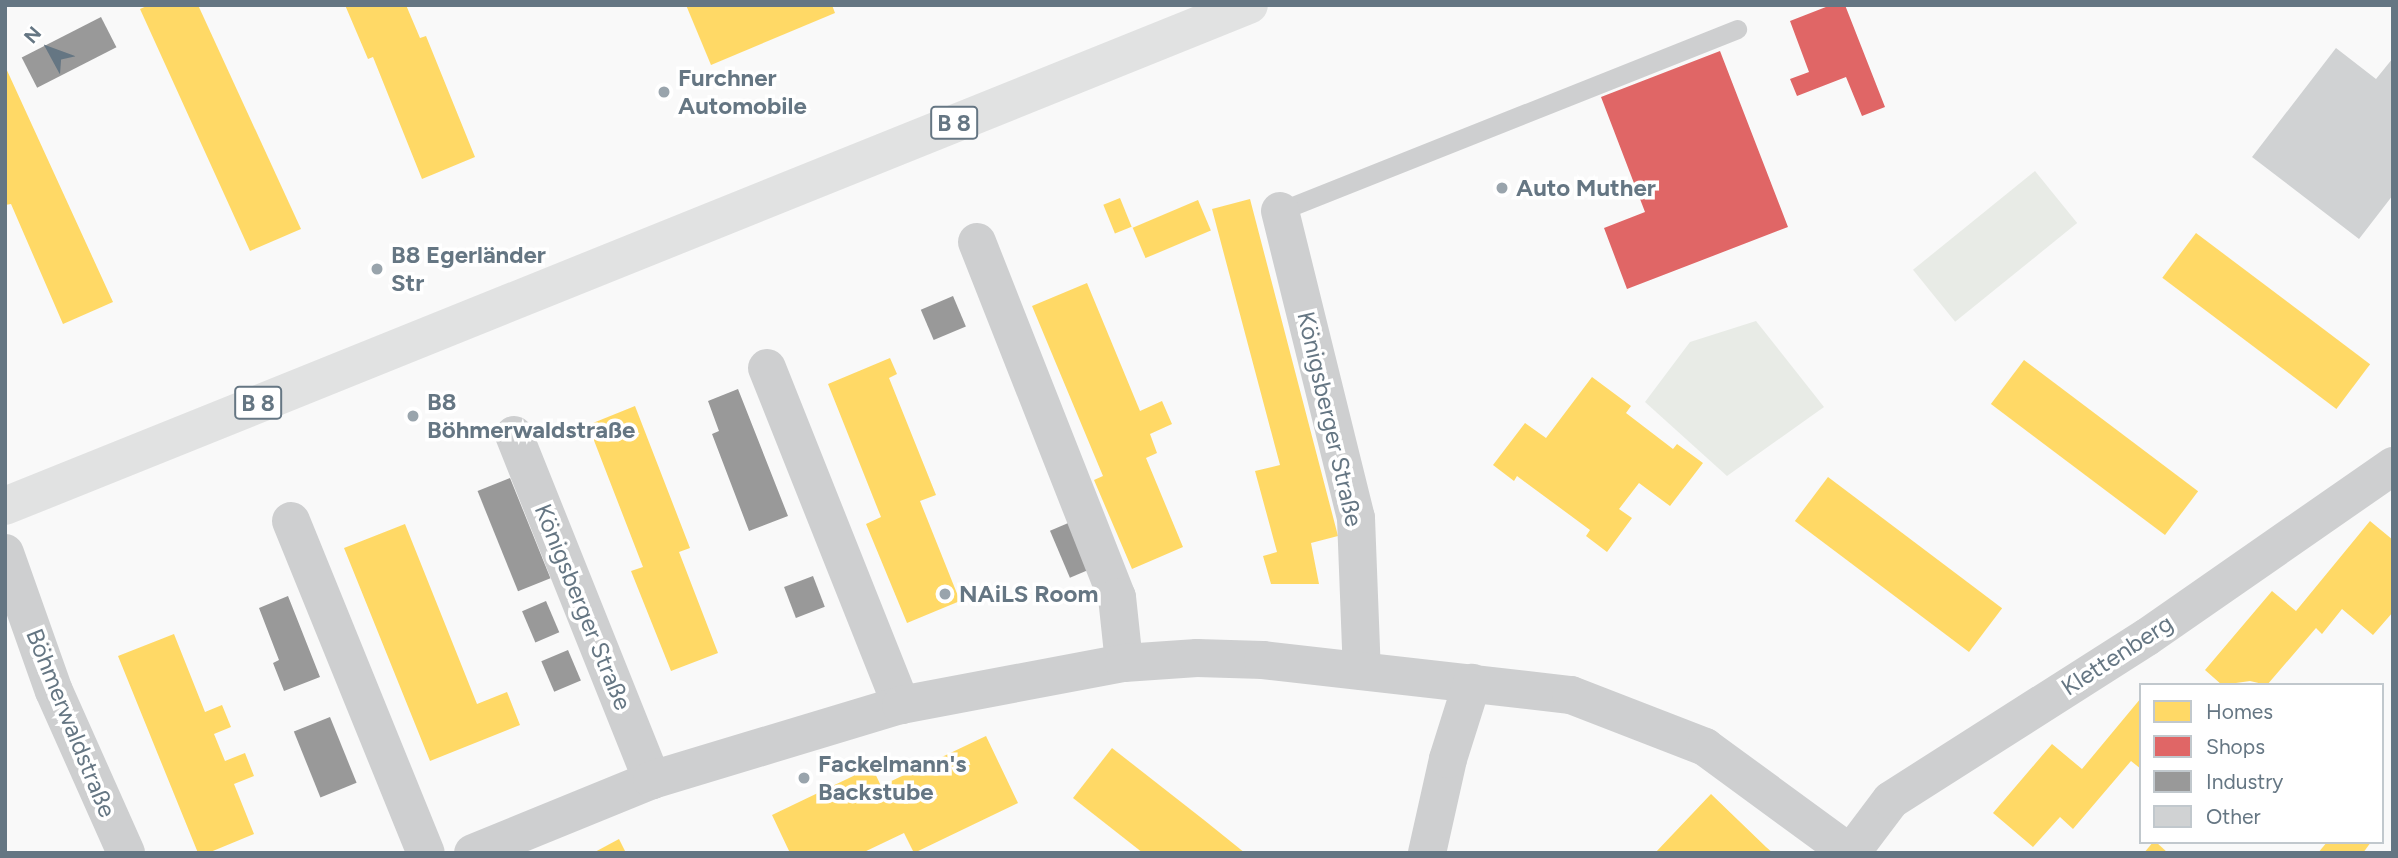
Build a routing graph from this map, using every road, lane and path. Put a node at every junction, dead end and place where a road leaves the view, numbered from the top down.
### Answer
1 (1249, 5) edge
2 (1737, 29) dead end
3 (1280, 211) joint
4 (977, 242) dead end
5 (767, 368) dead end
6 (514, 435) dead end
7 (2393, 466) edge
8 (5, 506) edge
9 (291, 521) dead end
10 (5, 553) edge
11 (1124, 663) junction
12 (1362, 671) junction
13 (1472, 683) junction
14 (901, 705) junction
15 (652, 779) junction
16 (126, 853) edge
17 (426, 853) edge
18 (473, 853) edge
19 (1427, 853) edge
20 (1850, 853) edge

1 - 8 main road, B 8
2 - 3 lane
3 - 12 street, Königsberger Straße
4 - 11 street
5 - 14 street
6 - 15 street, Königsberger Straße
7 - 20 street, Klettenberg
9 - 17 street
10 - 16 street, Böhmerwaldstraße
11 - 12 street
11 - 14 street
12 - 13 street
13 - 19 street
13 - 20 street, Klettenberg
14 - 15 street
15 - 18 street

